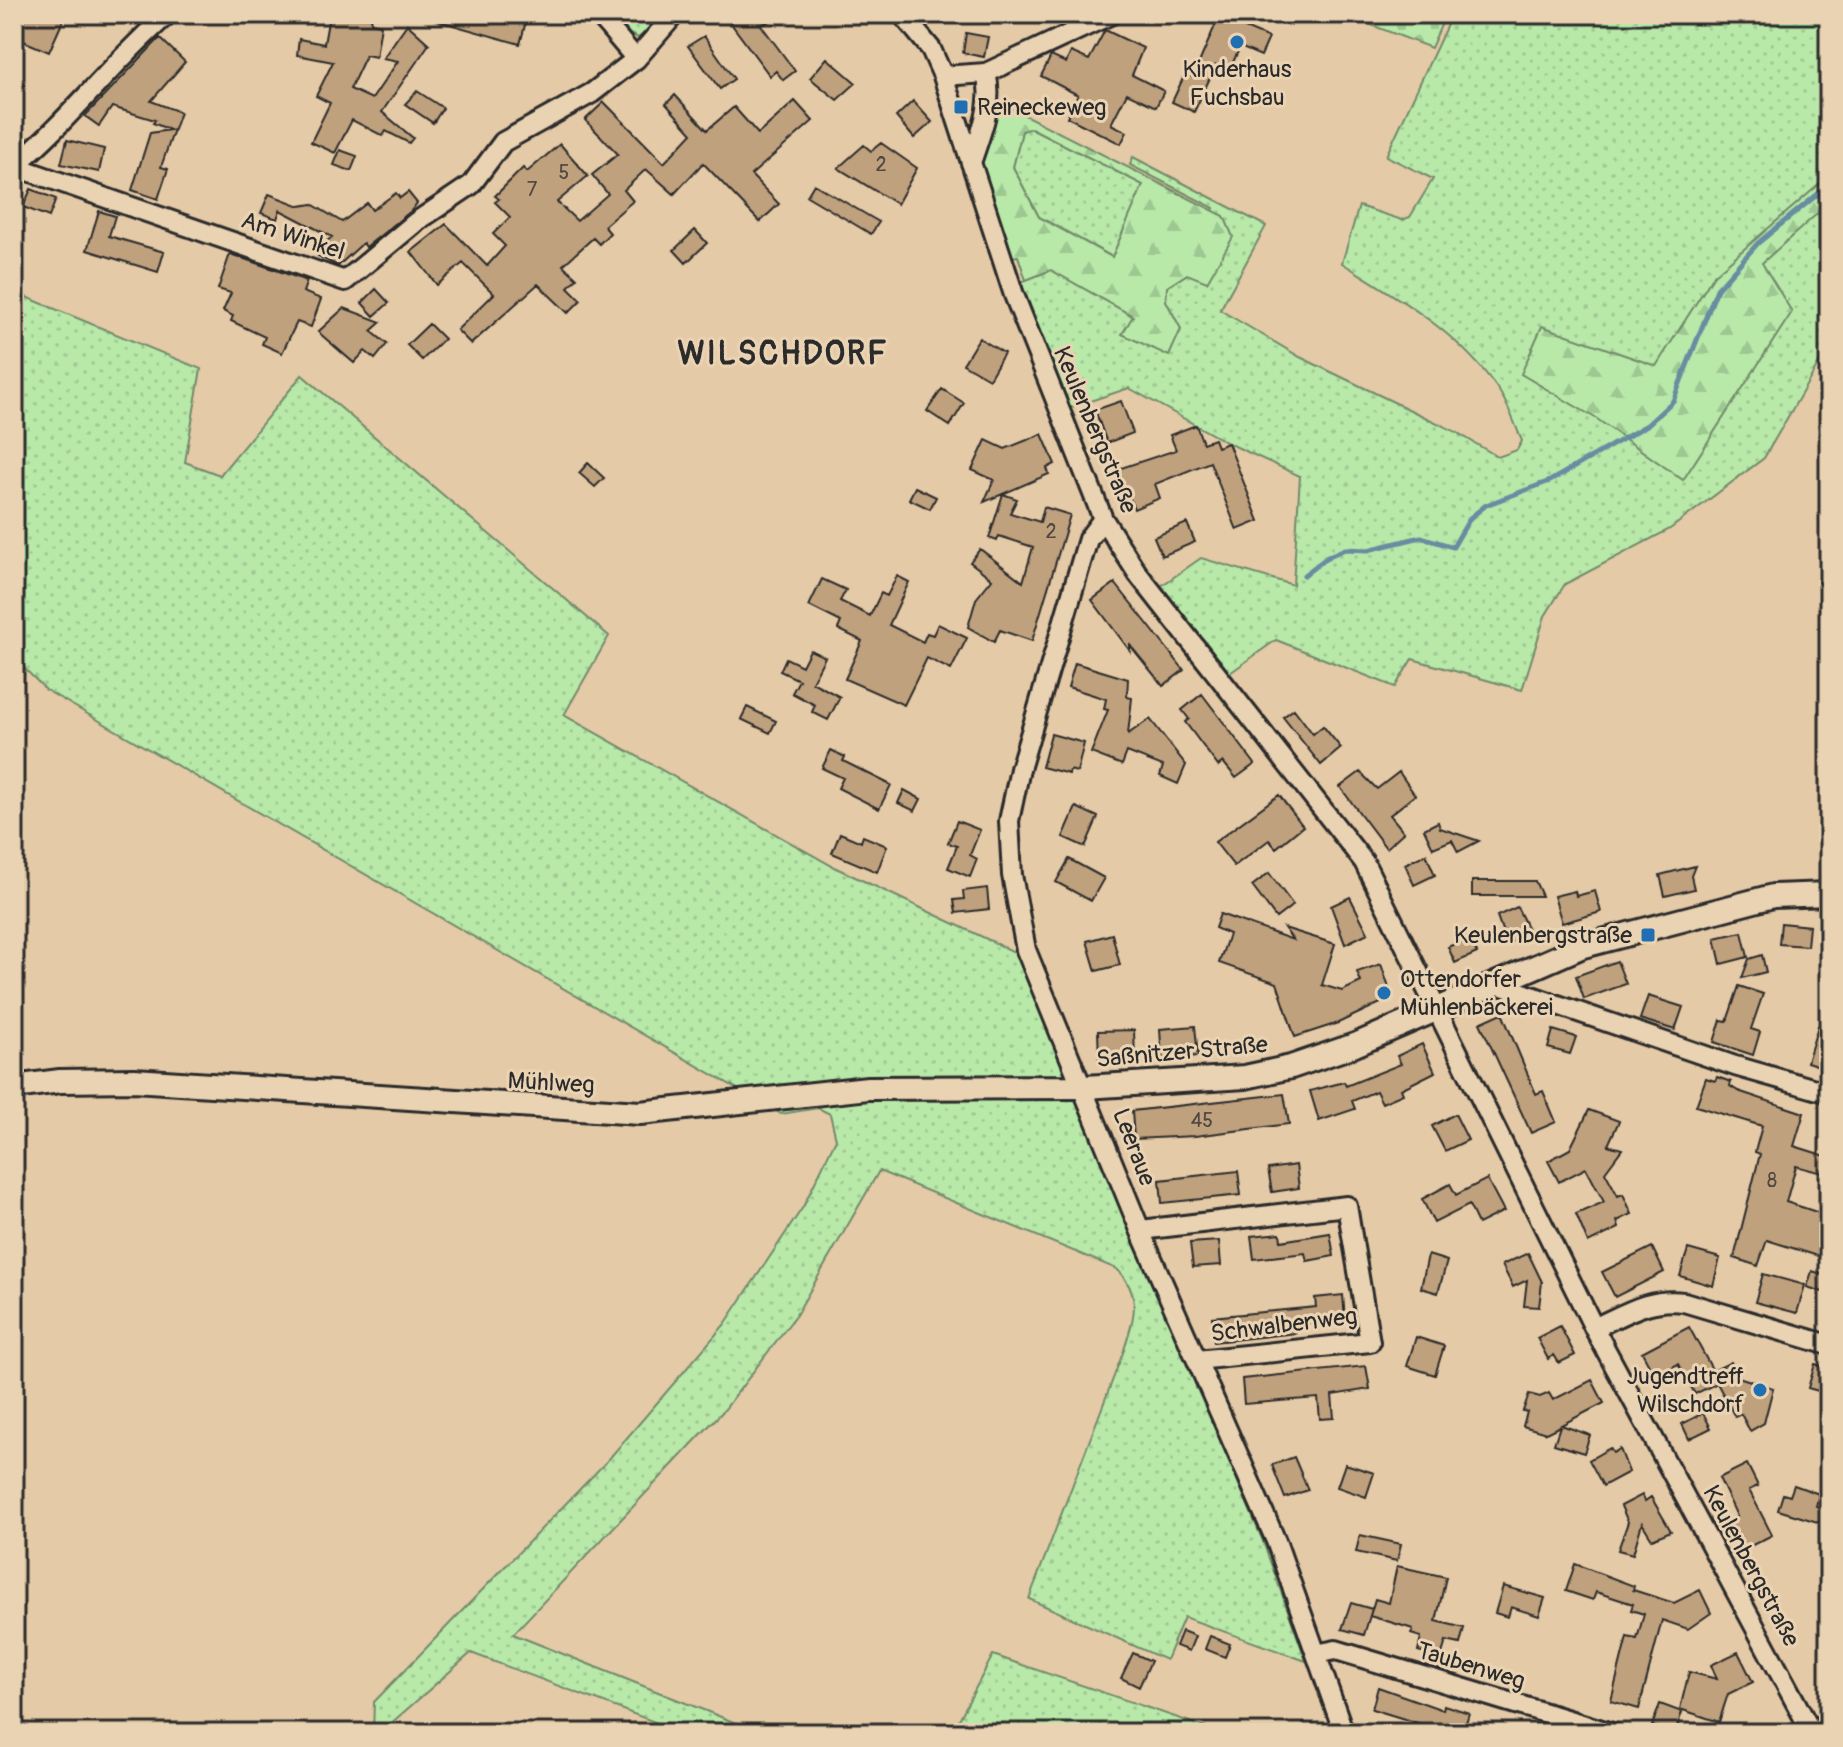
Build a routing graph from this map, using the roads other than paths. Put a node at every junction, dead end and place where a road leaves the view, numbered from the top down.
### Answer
1 (168, 14) edge
2 (598, 14) edge
3 (675, 14) edge
4 (902, 14) edge
5 (1112, 14) edge
6 (636, 59) junction
7 (986, 73) junction
8 (943, 76) junction
9 (971, 163) junction
10 (14, 166) edge
11 (1103, 519) junction
12 (1829, 894) edge
13 (1494, 983) junction
14 (1438, 1008) junction
15 (14, 1087) edge
16 (1085, 1087) junction
17 (1829, 1093) edge
18 (1141, 1230) junction
19 (1594, 1328) junction
20 (1829, 1345) edge
21 (1197, 1360) junction
22 (1316, 1654) junction
23 (1344, 1733) edge
24 (1612, 1733) edge
25 (1812, 1733) edge

1 - 10 street
2 - 6 street
3 - 6 street, Am Winkel
4 - 8 street, Keulenbergstraße
5 - 7 street
6 - 10 street, Am Winkel
7 - 8 street
7 - 9 street
8 - 9 street, Keulenbergstraße
9 - 11 street, Keulenbergstraße
11 - 14 street, Keulenbergstraße
11 - 16 street, Leeraue
12 - 13 street, Saßnitzer Straße
13 - 14 street, Saßnitzer Straße
13 - 17 street
14 - 16 street, Saßnitzer Straße
14 - 19 street, Keulenbergstraße
15 - 16 street, Mühlweg
16 - 18 street, Leeraue
18 - 21 street, Leeraue
18 - 21 street, Schwalbenweg
19 - 20 street
19 - 25 street, Keulenbergstraße
21 - 22 street, Leeraue
22 - 23 street, Leeraue
22 - 24 street, Taubenweg

